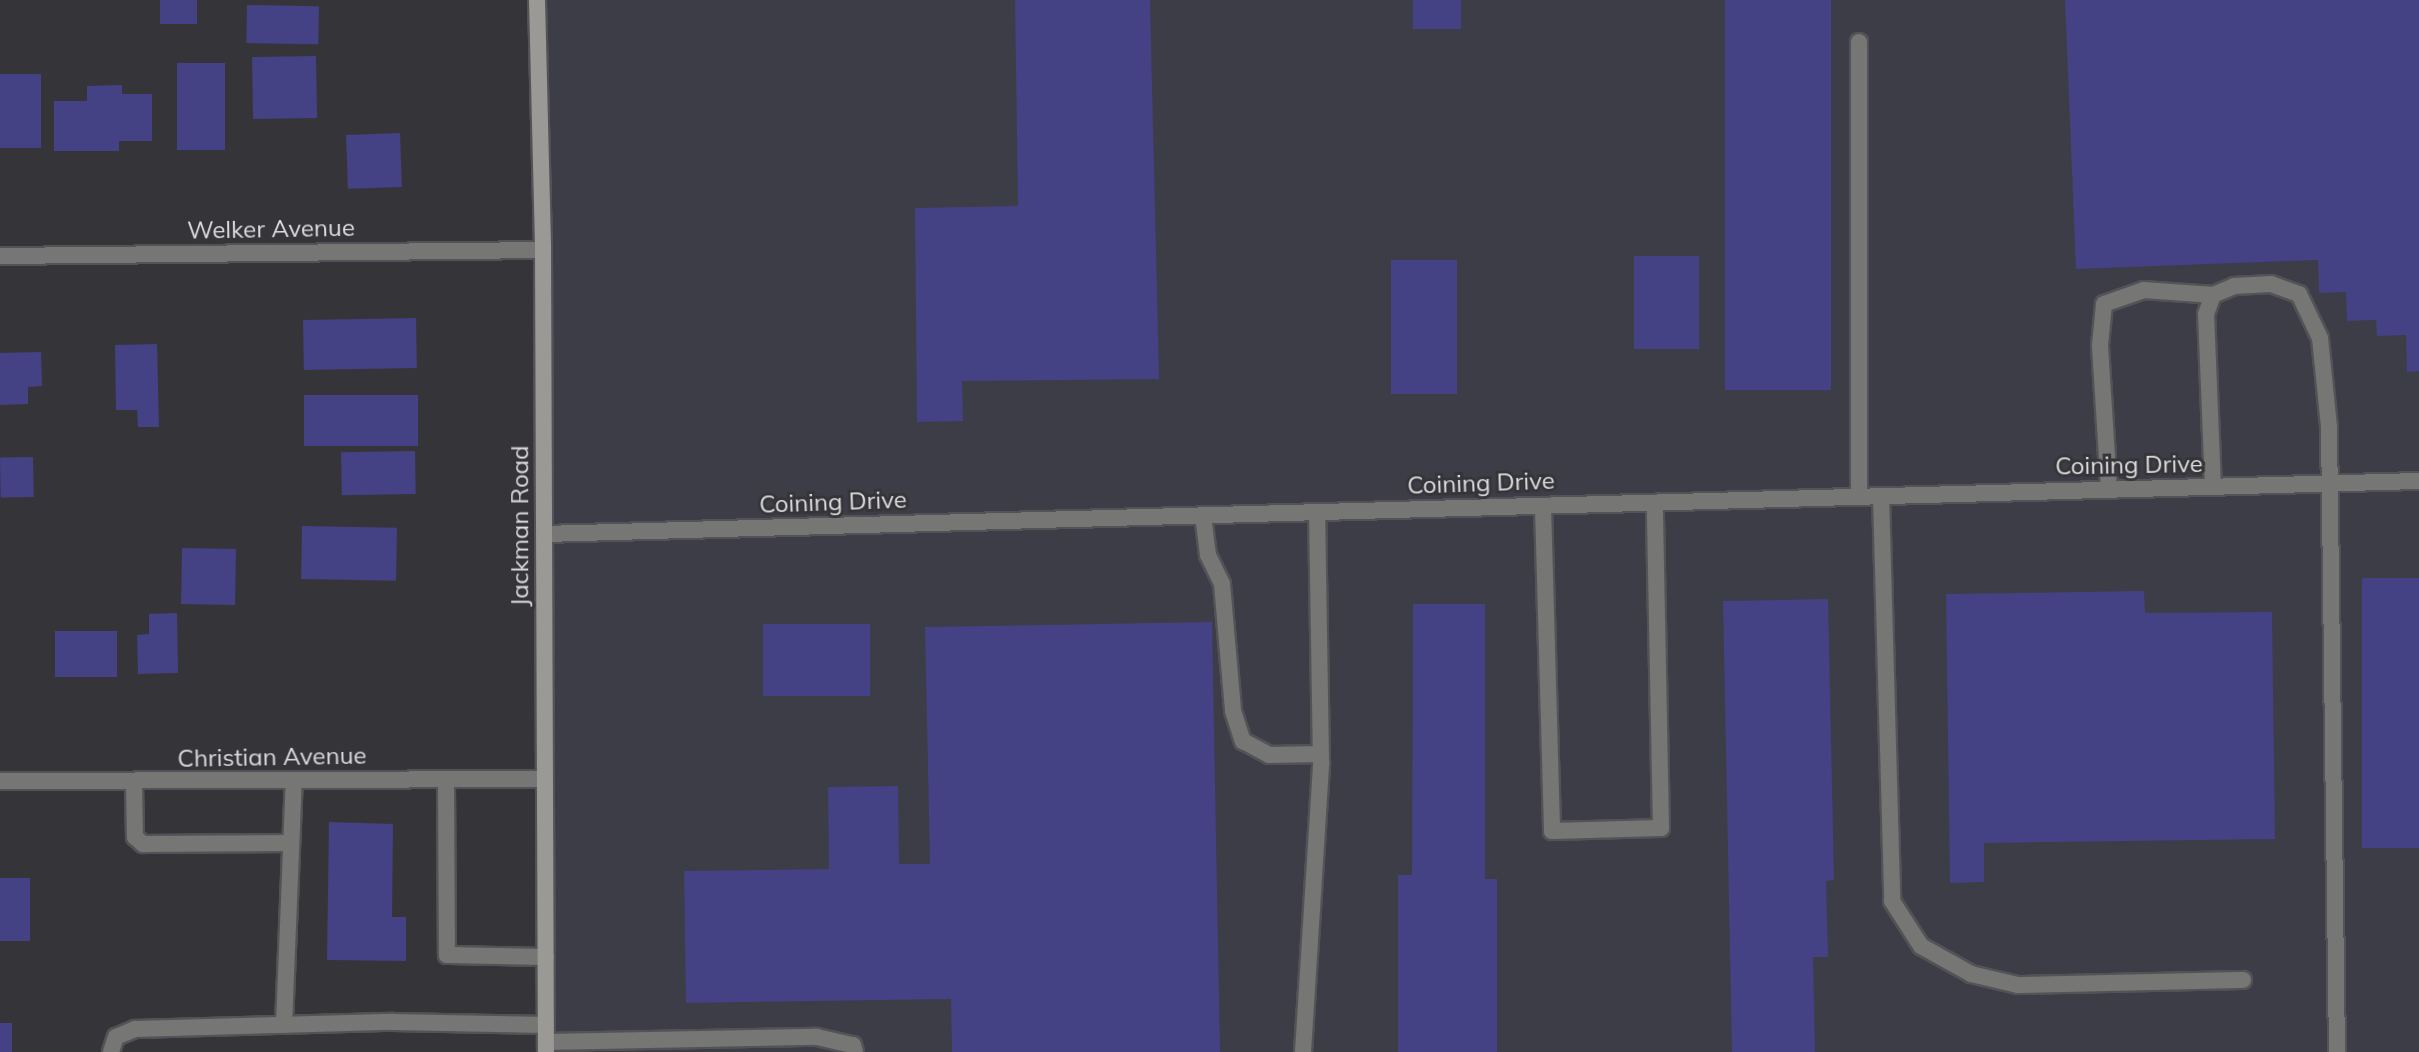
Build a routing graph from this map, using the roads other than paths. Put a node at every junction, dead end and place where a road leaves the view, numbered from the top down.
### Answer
1 (537, 0) edge
2 (1859, 42) dead end
3 (543, 250) junction
4 (0, 256) edge
5 (2213, 295) junction
6 (2419, 481) edge
7 (2330, 483) junction
8 (2213, 487) junction
9 (2109, 489) junction
10 (1881, 496) junction
11 (1859, 497) junction
12 (1655, 503) junction
13 (1543, 506) junction
14 (1317, 512) junction
15 (1203, 515) junction
16 (544, 534) junction
17 (1321, 754) junction
18 (446, 779) junction
19 (545, 779) junction
20 (294, 780) junction
21 (0, 781) edge
22 (134, 782) junction
23 (291, 843) junction
24 (546, 957) junction
25 (2243, 980) dead end
26 (284, 1025) junction
27 (546, 1040) edge
28 (111, 1052) edge
29 (855, 1052) edge
30 (1303, 1052) edge
31 (2337, 1052) edge

1 - 3 main road, Jackman Road
2 - 11 street
3 - 4 street, Welker Avenue
3 - 16 main road, Jackman Road
5 - 7 street
5 - 8 street
5 - 9 street
6 - 7 street, Coining Drive
7 - 8 street, Coining Drive
7 - 31 street
8 - 9 street, Coining Drive
9 - 10 street, Coining Drive
10 - 11 street, Coining Drive
10 - 25 street
11 - 12 street, Coining Drive
12 - 13 street, Coining Drive
12 - 13 street
13 - 14 street, Coining Drive
14 - 15 street, Coining Drive
14 - 17 street
15 - 16 street, Coining Drive
15 - 17 street
16 - 19 main road, Jackman Road
17 - 30 street
18 - 19 street, Christian Avenue
18 - 20 street, Christian Avenue
18 - 24 street
19 - 24 main road, Jackman Road
20 - 22 street, Christian Avenue
20 - 23 street
21 - 22 street, Christian Avenue
22 - 23 street
23 - 26 street
24 - 27 main road, Jackman Road
26 - 27 street
26 - 28 street
27 - 29 street

